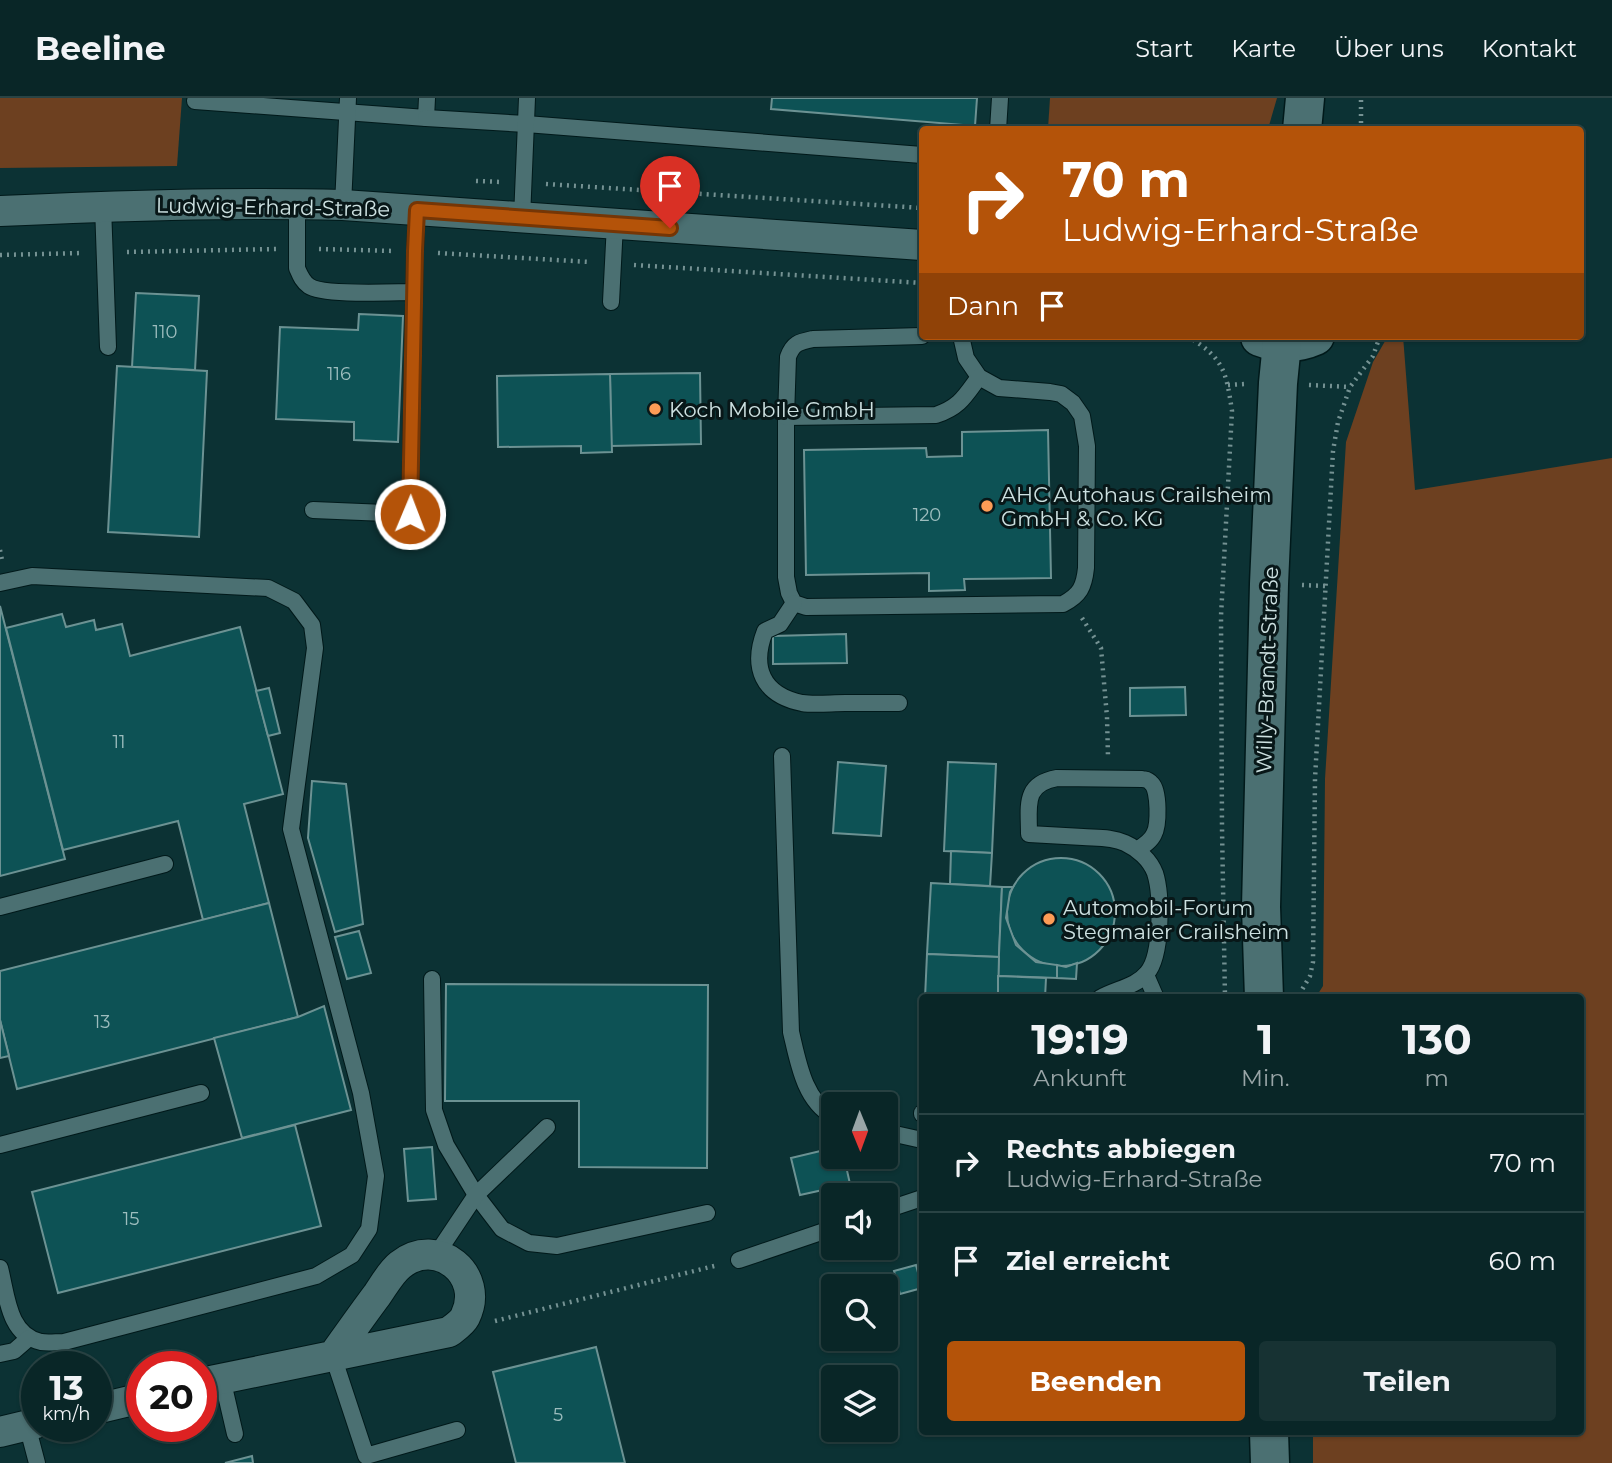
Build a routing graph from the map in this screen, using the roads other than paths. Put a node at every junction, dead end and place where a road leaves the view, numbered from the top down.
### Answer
1 (427, 98) edge
2 (527, 98) edge
3 (1000, 98) edge
4 (1305, 98) edge
5 (195, 101) dead end
6 (348, 105) edge
7 (426, 118) junction
8 (526, 124) junction
9 (998, 126) edge
10 (1302, 126) edge
11 (919, 155) edge
12 (297, 204) junction
13 (342, 205) junction
14 (103, 206) junction
15 (417, 210) junction
16 (0, 211) edge
17 (522, 218) junction
18 (615, 224) junction
19 (919, 245) edge
20 (414, 292) junction
21 (611, 302) dead end
22 (919, 336) edge
23 (962, 340) edge
24 (1285, 340) edge
25 (108, 347) dead end
26 (979, 377) junction
27 (786, 417) junction
28 (313, 510) dead end
29 (0, 583) edge
30 (794, 603) junction
31 (899, 702) dead end
32 (782, 756) dead end
33 (1137, 850) junction
34 (165, 864) dead end
35 (0, 907) edge
36 (1146, 975) junction
37 (432, 979) dead end
38 (1109, 994) edge
39 (1154, 994) edge
40 (1264, 994) edge
41 (201, 1093) dead end
42 (821, 1106) edge
43 (547, 1127) dead end
44 (898, 1135) edge
45 (919, 1139) edge
46 (0, 1145) edge
47 (476, 1195) junction
48 (919, 1199) edge
49 (898, 1206) edge
50 (707, 1213) dead end
51 (821, 1232) edge
52 (436, 1255) junction
53 (739, 1260) road end
54 (0, 1268) edge
55 (29, 1338) junction
56 (0, 1354) edge
57 (333, 1356) junction
58 (217, 1380) edge
59 (217, 1393) edge
60 (457, 1430) dead end
61 (235, 1434) dead end
62 (1269, 1435) edge
63 (28, 1442) edge
64 (37, 1463) edge
65 (1270, 1463) edge

1 - 7 lane
2 - 8 lane
3 - 9 lane
4 - 10 main road
5 - 6 lane
6 - 7 lane
6 - 13 lane
7 - 8 lane
8 - 11 lane
8 - 17 lane
12 - 13 street, Ludwig-Erhard-Straße
12 - 14 street, Ludwig-Erhard-Straße
12 - 20 lane
13 - 15 street, Ludwig-Erhard-Straße
14 - 16 street, Ludwig-Erhard-Straße
14 - 25 lane
15 - 17 street, Ludwig-Erhard-Straße
15 - 20 lane
17 - 18 street, Ludwig-Erhard-Straße
18 - 19 street, Ludwig-Erhard-Straße
18 - 21 lane
20 - 28 lane
22 - 27 lane
23 - 26 lane
24 - 40 main road, Willy-Brandt-Straße
26 - 27 lane
26 - 30 lane
27 - 30 lane
29 - 55 lane
30 - 31 lane
32 - 42 lane
33 - 33 lane
33 - 36 lane
34 - 35 lane
36 - 38 lane
36 - 39 lane
37 - 47 lane
41 - 46 lane
43 - 47 lane
44 - 45 lane
47 - 50 lane
47 - 52 lane
48 - 49 lane
51 - 53 lane
52 - 57 street
52 - 57 street
54 - 55 lane
55 - 56 lane
57 - 58 street
57 - 60 lane
59 - 61 lane
62 - 65 main road
63 - 64 lane

